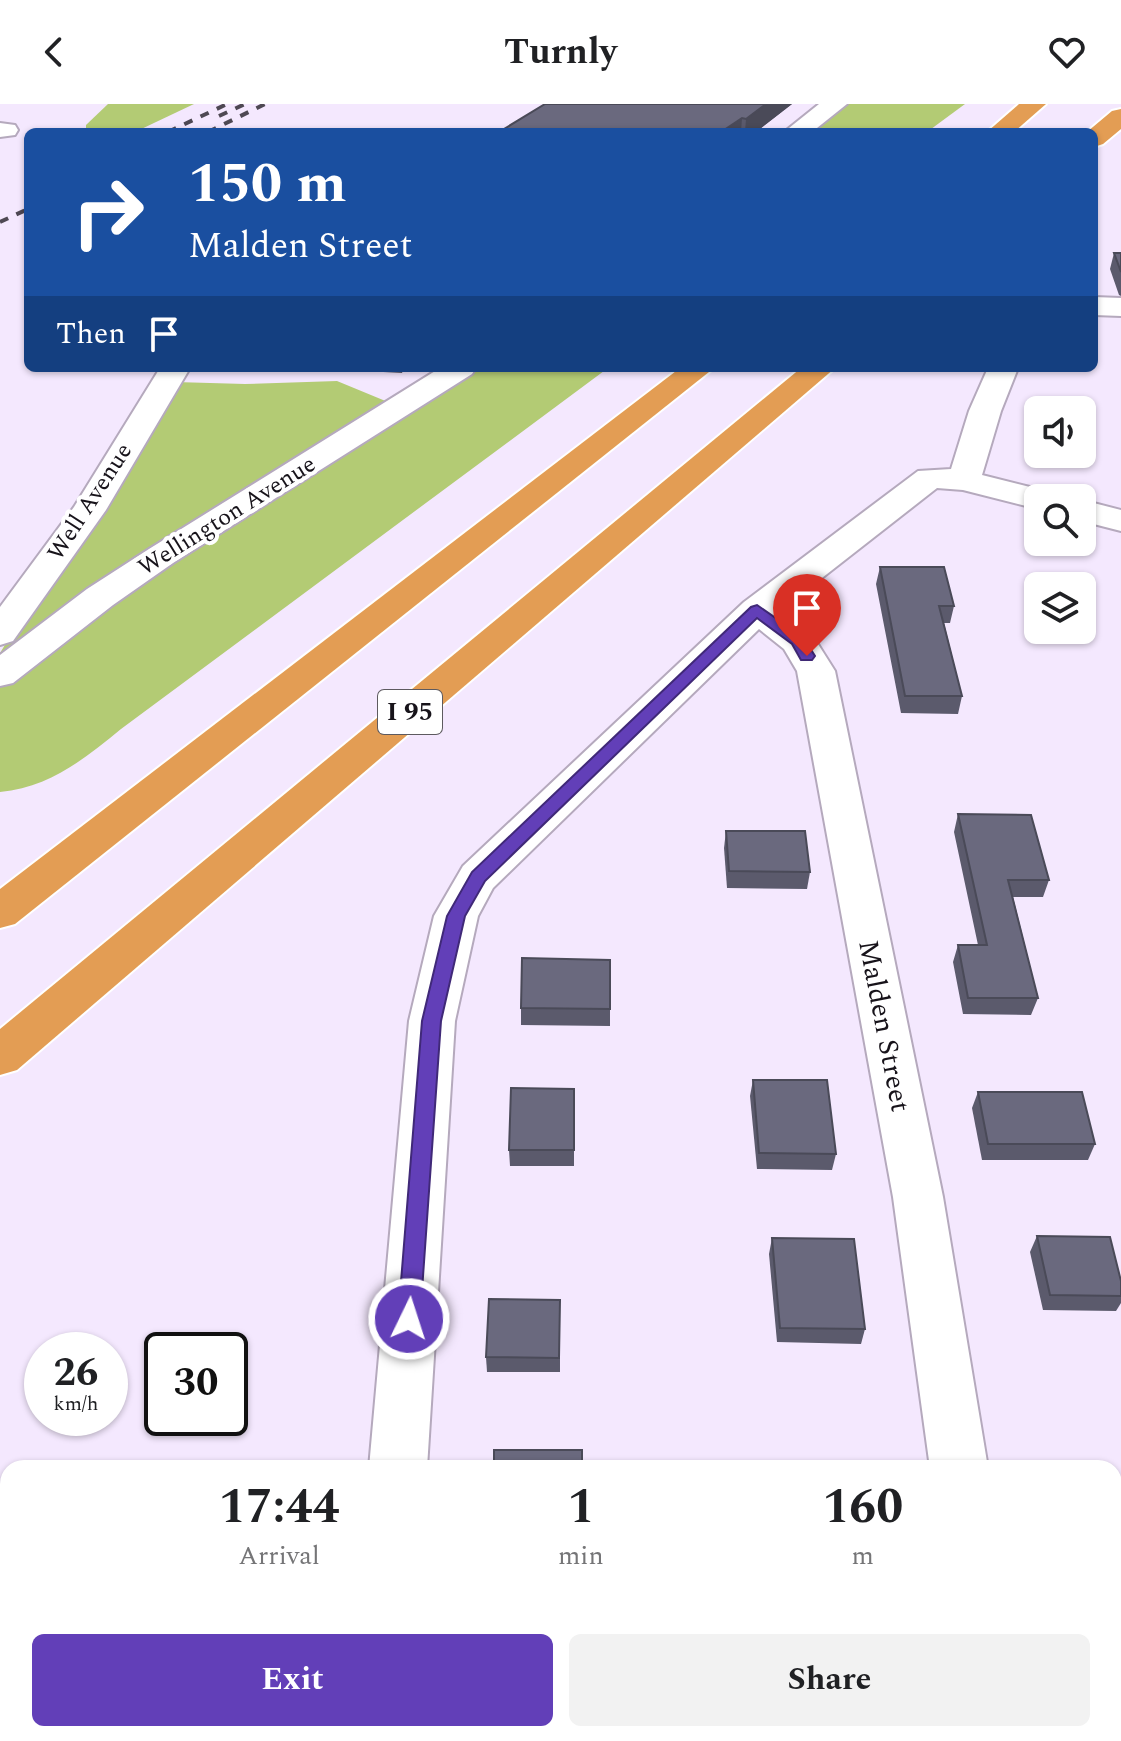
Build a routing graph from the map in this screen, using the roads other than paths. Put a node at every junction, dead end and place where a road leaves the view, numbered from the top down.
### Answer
1 (835, 104) edge
2 (1034, 104) edge
3 (1121, 116) edge
4 (802, 128) edge
5 (1004, 128) edge
6 (1098, 136) edge
7 (1098, 306) edge
8 (1121, 307) edge
9 (173, 372) edge
10 (455, 372) edge
11 (694, 372) edge
12 (815, 372) edge
13 (1001, 372) edge
14 (964, 480) junction
15 (1024, 495) edge
16 (1096, 514) edge
17 (1121, 521) edge
18 (757, 610) junction
19 (0, 633) edge
20 (0, 674) edge
21 (0, 912) edge
22 (0, 1056) edge
23 (399, 1460) edge
24 (958, 1460) edge

1 - 4 street
2 - 5 highway
3 - 6 highway
7 - 8 street
9 - 19 street, Well Avenue
10 - 20 street, Wellington Avenue
11 - 21 highway
12 - 22 highway, I 95
13 - 14 street
14 - 15 street
14 - 18 street
16 - 17 street
18 - 23 street
18 - 24 street, Malden Street

